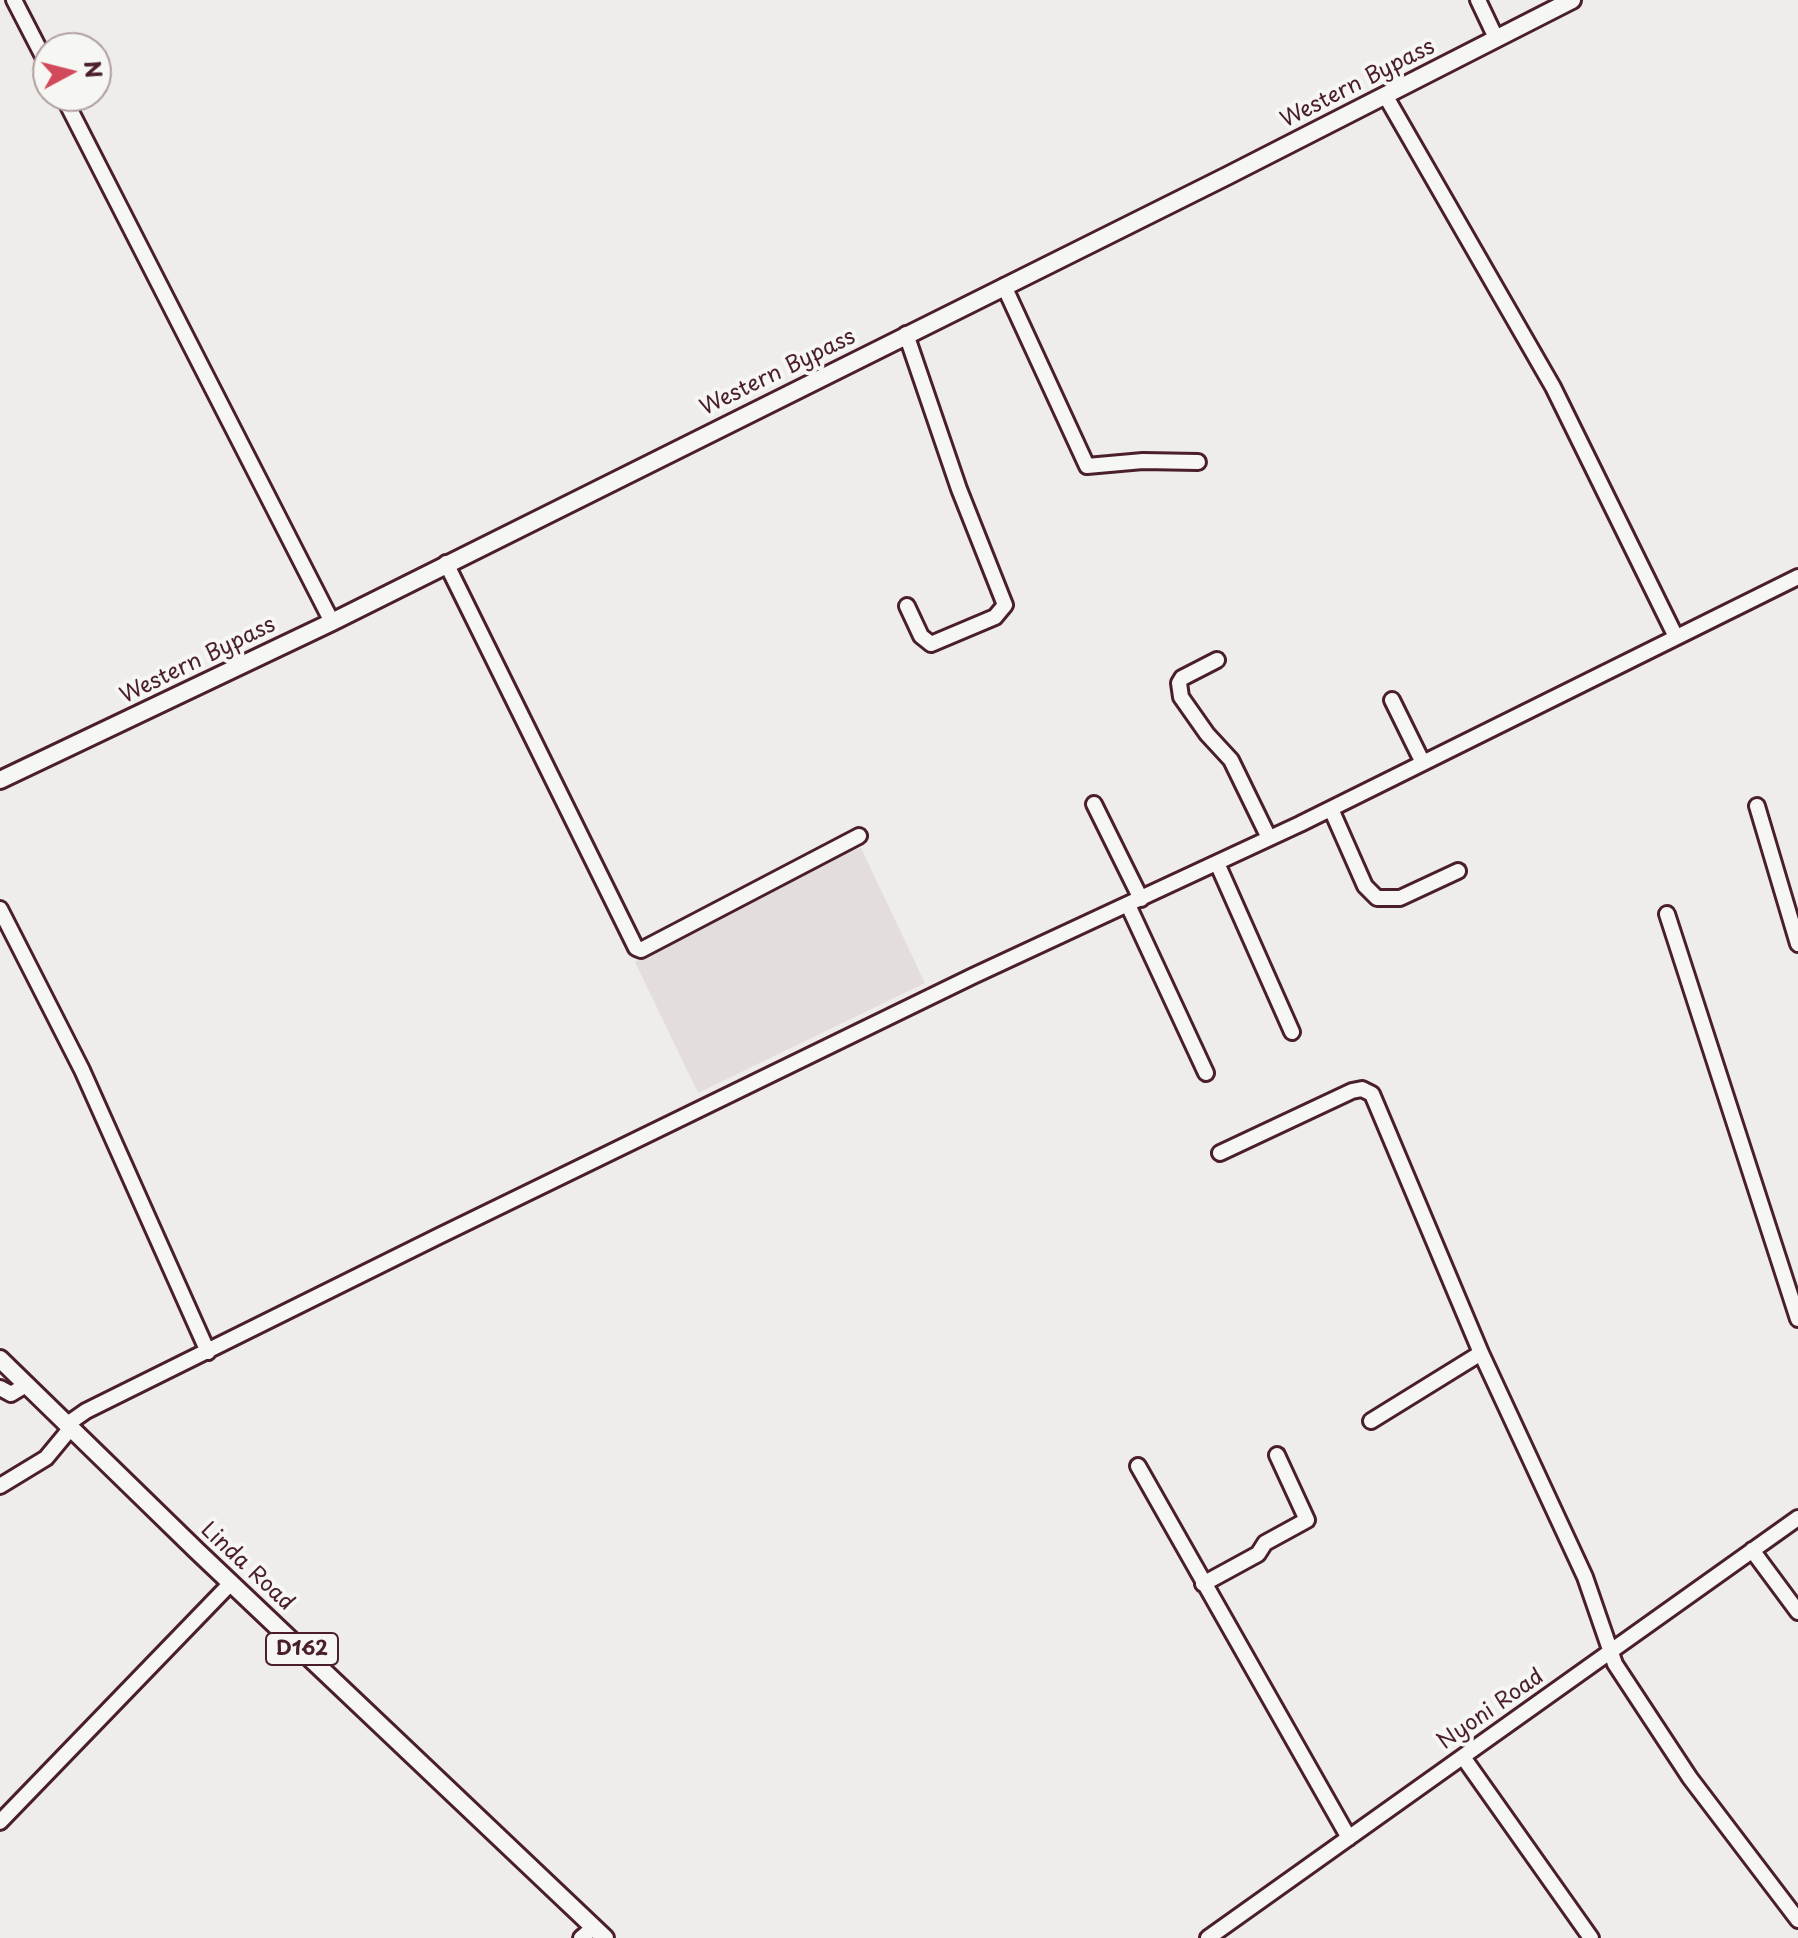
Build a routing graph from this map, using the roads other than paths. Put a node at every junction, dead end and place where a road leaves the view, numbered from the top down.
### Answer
1 (14, 0) edge
2 (1478, 0) edge
3 (1572, 0) edge
4 (32, 35) edge
5 (1496, 38) junction
6 (1385, 95) junction
7 (71, 112) edge
8 (1004, 286) junction
9 (906, 334) junction
10 (1198, 462) dead end
11 (446, 563) junction
12 (1798, 577) edge
13 (907, 606) dead end
14 (332, 622) junction
15 (1675, 635) junction
16 (1217, 660) dead end
17 (1392, 700) dead end
18 (1423, 763) junction
19 (0, 780) edge
20 (1094, 804) dead end
21 (1757, 806) dead end
22 (1331, 809) junction
23 (859, 836) dead end
24 (1269, 838) junction
25 (1217, 863) junction
26 (1458, 871) dead end
27 (1134, 902) junction
28 (0, 909) edge
29 (1667, 914) dead end
30 (1798, 944) edge
31 (1292, 1032) dead end
32 (1206, 1073) dead end
33 (1220, 1153) dead end
34 (1798, 1319) edge
35 (208, 1352) junction
36 (1481, 1353) junction
37 (0, 1359) edge
38 (26, 1385) junction
39 (0, 1388) edge
40 (1371, 1421) dead end
41 (68, 1427) junction
42 (1277, 1455) dead end
43 (1138, 1466) dead end
44 (0, 1486) edge
45 (1798, 1518) edge
46 (1752, 1550) junction
47 (231, 1583) junction
48 (1203, 1584) junction
49 (1798, 1612) edge
50 (1609, 1652) junction
51 (1463, 1757) junction
52 (0, 1822) edge
53 (1349, 1838) junction
54 (1798, 1920) edge
55 (593, 1934) edge
56 (1208, 1938) edge
57 (1591, 1938) edge

1 - 4 street
2 - 5 street
3 - 5 main road, Western Bypass
5 - 6 main road, Western Bypass
6 - 8 main road, Western Bypass
6 - 15 street
7 - 14 street
8 - 9 main road, Western Bypass
8 - 10 street
9 - 11 main road, Western Bypass
9 - 13 street
11 - 14 main road, Western Bypass
11 - 23 street
12 - 15 street
14 - 19 main road, Western Bypass
15 - 18 street
16 - 24 street
17 - 18 street
18 - 22 street
20 - 27 street
21 - 30 street
22 - 24 street
22 - 26 street
24 - 25 street
25 - 27 street
25 - 31 street
27 - 32 street
27 - 35 street
28 - 35 street
29 - 34 street
33 - 36 street
35 - 41 street
36 - 40 street
36 - 50 street
37 - 38 main road, Linda Road / D162
38 - 39 street
38 - 41 main road, Linda Road / D162
41 - 44 street
41 - 47 main road, Linda Road / D162
42 - 48 street
43 - 48 street
45 - 46 street, Nyoni Road
46 - 49 street
46 - 50 street, Nyoni Road
47 - 52 street
47 - 55 main road, Linda Road / D162
48 - 53 street
50 - 51 street, Nyoni Road
50 - 54 street
51 - 53 street, Nyoni Road
51 - 57 street
53 - 56 street, Nyoni Road

